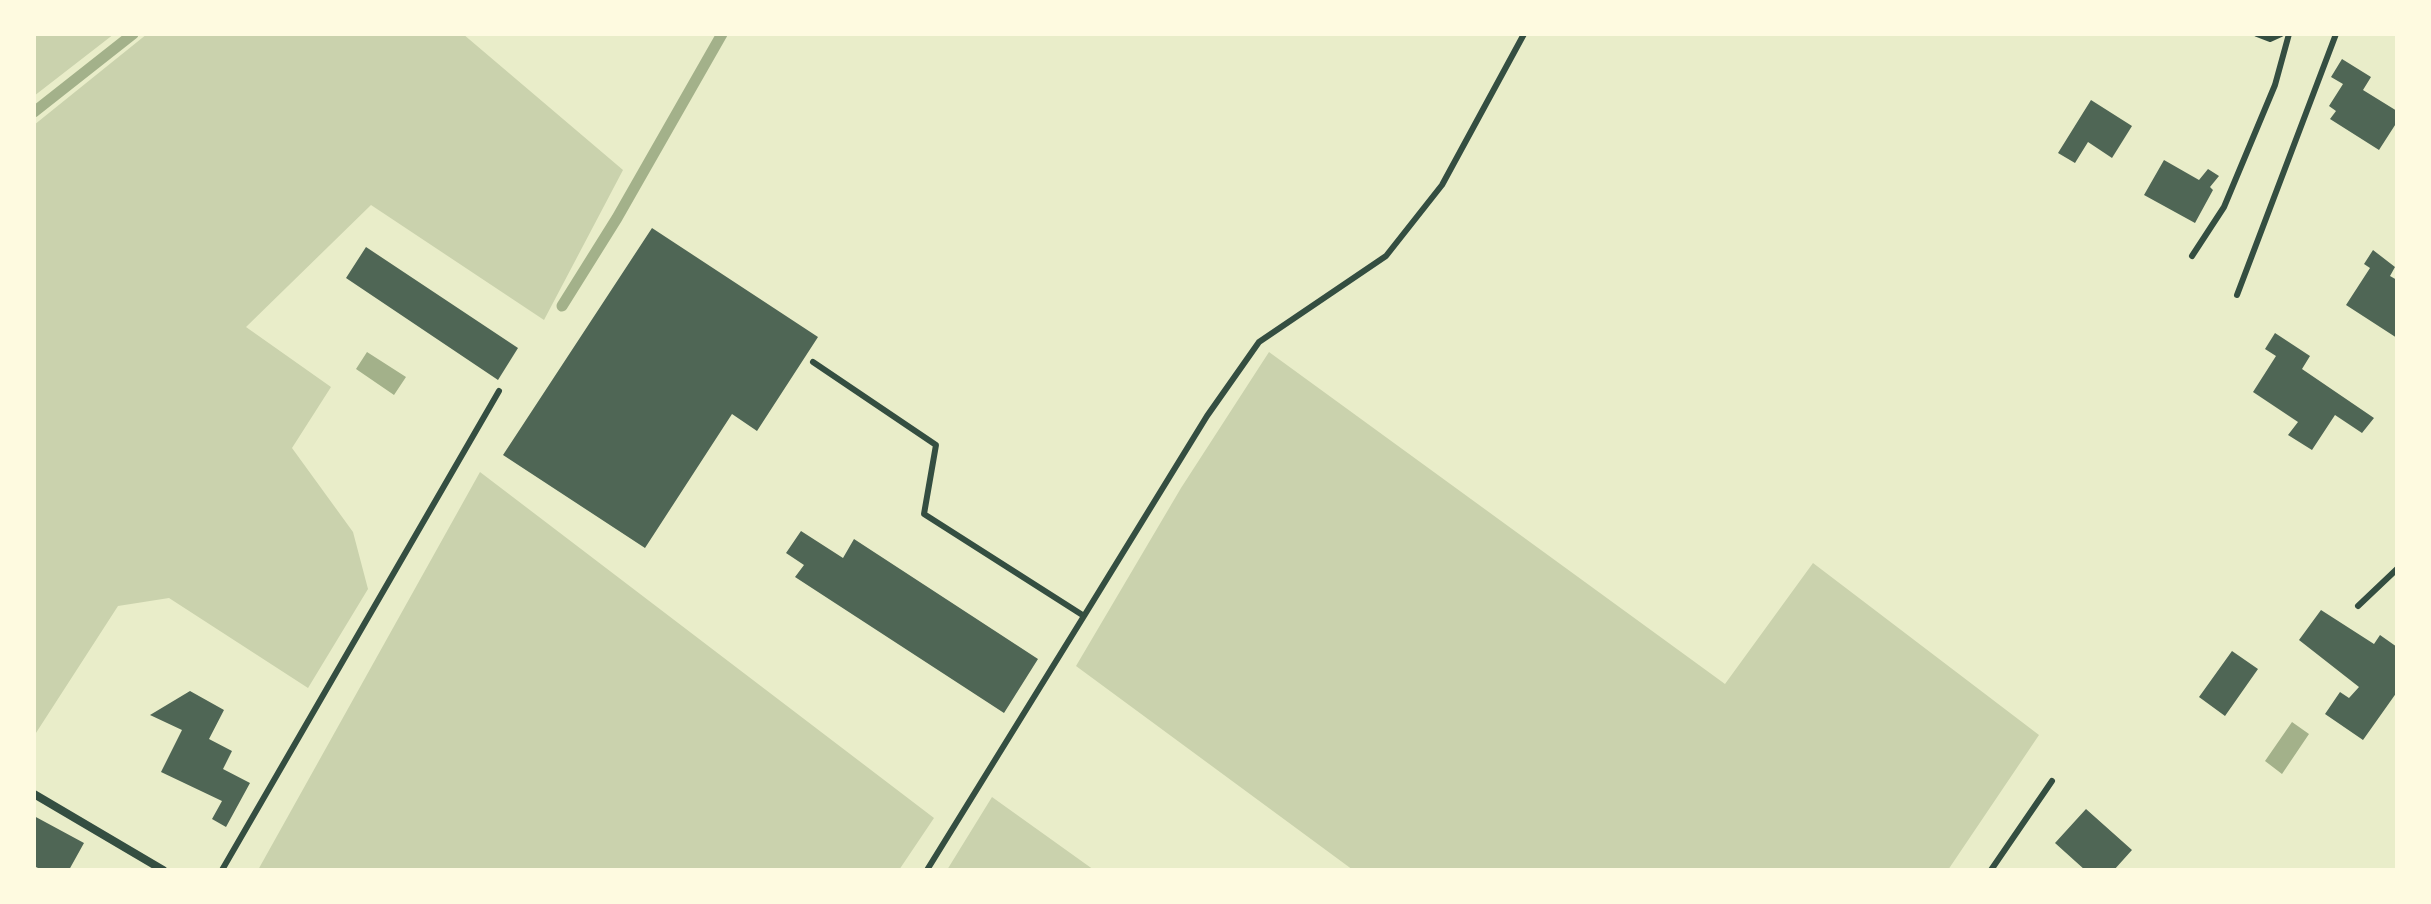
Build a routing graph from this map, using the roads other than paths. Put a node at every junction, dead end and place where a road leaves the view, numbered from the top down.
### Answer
1 (1524, 34) edge
2 (2257, 34) edge
3 (2281, 34) edge
4 (2289, 34) edge
5 (2336, 34) edge
6 (2192, 256) dead end
7 (2237, 295) dead end
8 (813, 362) dead end
9 (499, 391) dead end
10 (2397, 569) edge
11 (2358, 606) dead end
12 (1084, 616) junction
13 (2052, 781) dead end
14 (34, 794) edge
15 (163, 870) edge
16 (222, 870) edge
17 (927, 870) edge
18 (1991, 870) edge

1 - 12 lane
2 - 3 lane
4 - 6 lane
5 - 7 lane
8 - 12 lane
9 - 16 lane
10 - 11 lane
12 - 17 lane
13 - 18 lane
14 - 15 street

